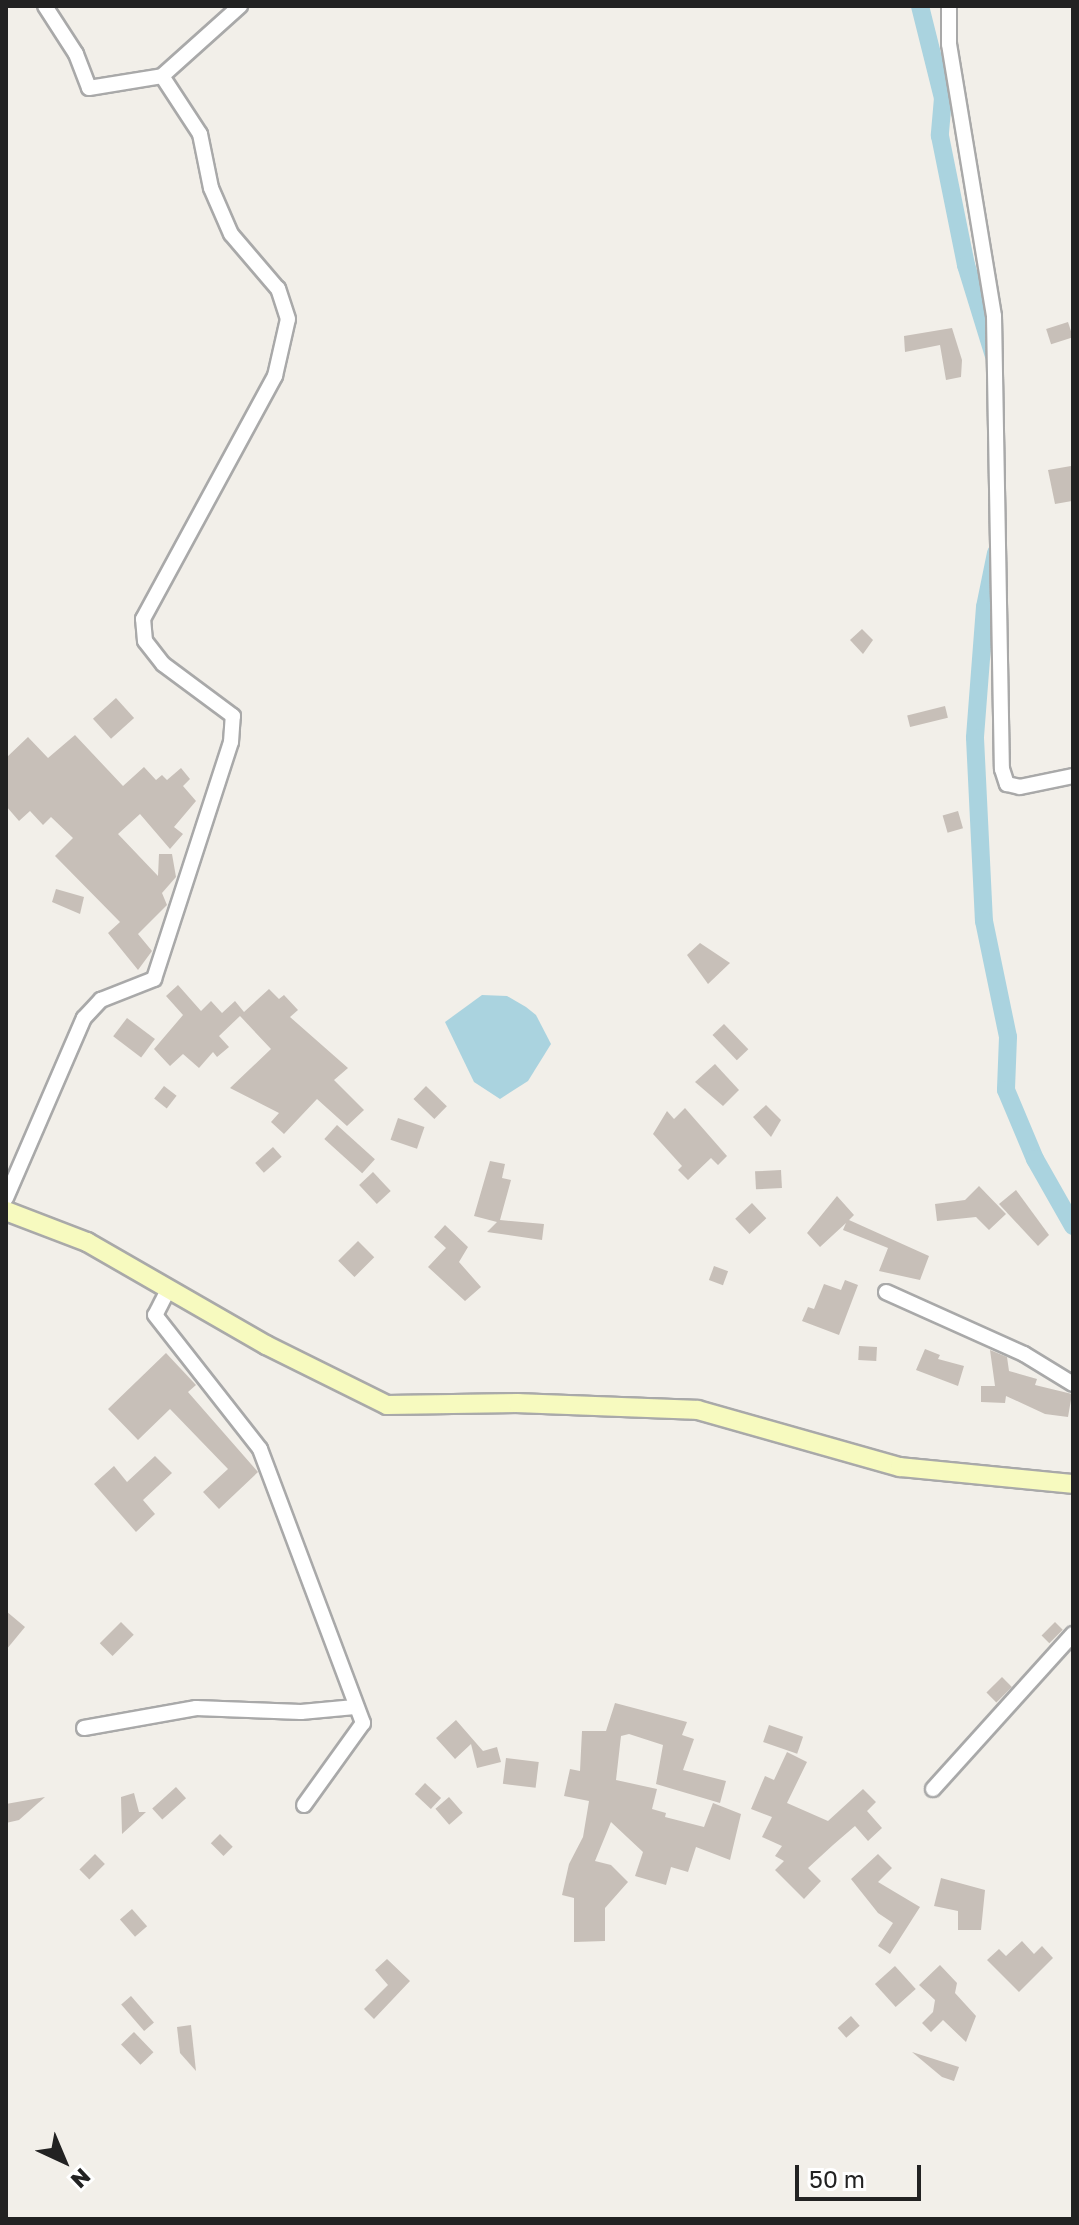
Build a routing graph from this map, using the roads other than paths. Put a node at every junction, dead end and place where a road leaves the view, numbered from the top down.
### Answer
1 (45, 6) edge
2 (240, 6) edge
3 (949, 6) edge
4 (162, 76) junction
5 (1073, 776) edge
6 (6, 1198) edge
7 (6, 1211) edge
8 (168, 1290) junction
9 (886, 1292) dead end
10 (1073, 1384) edge
11 (1073, 1484) edge
12 (1073, 1634) edge
13 (355, 1707) junction
14 (84, 1728) dead end
15 (933, 1789) dead end
16 (304, 1805) dead end

1 - 4 street
2 - 4 street
3 - 5 street
4 - 6 street
7 - 8 street
8 - 11 street
8 - 13 street
9 - 10 street
12 - 15 street
13 - 14 street
13 - 16 street

